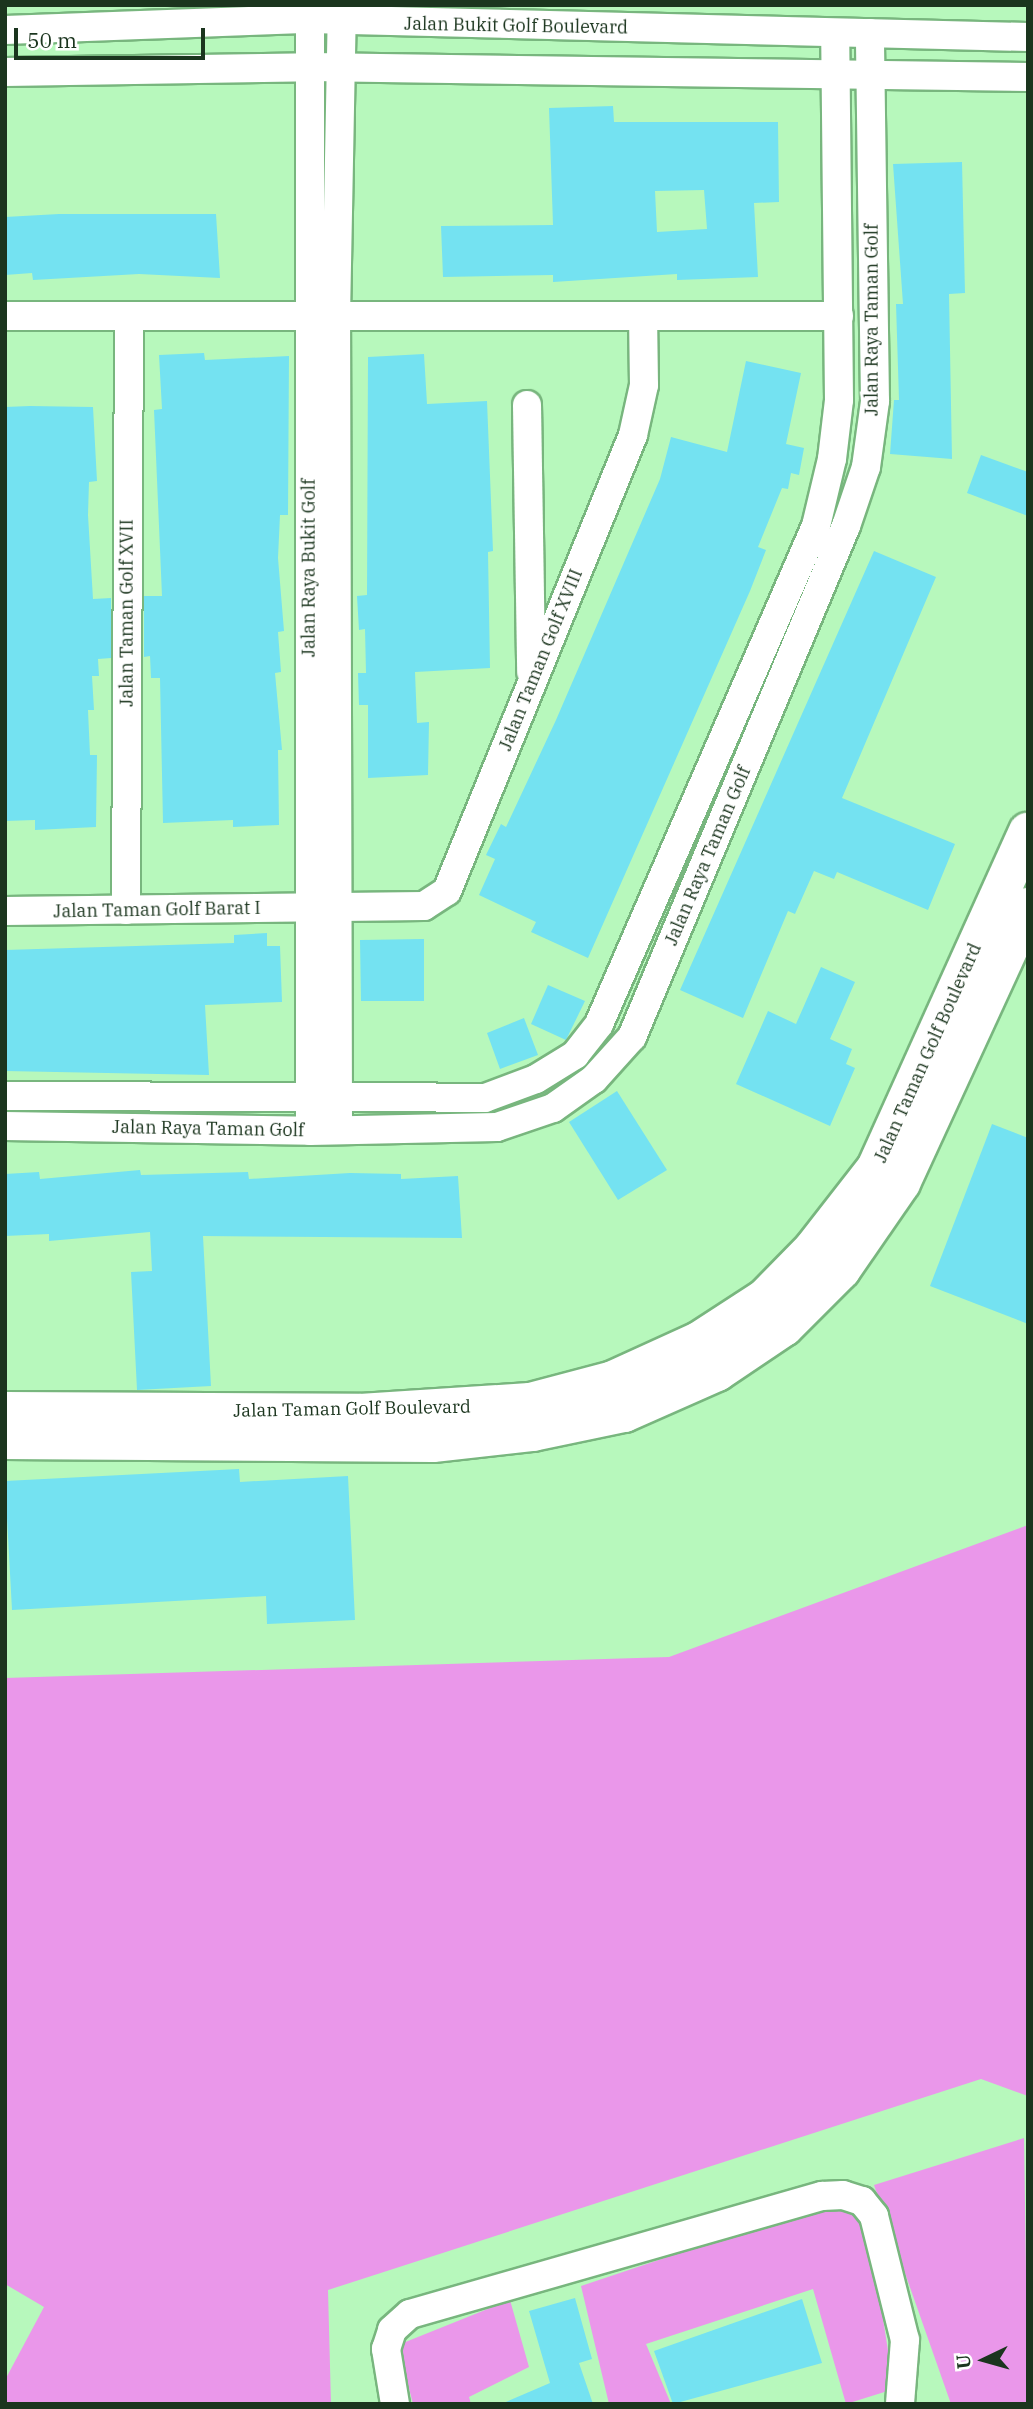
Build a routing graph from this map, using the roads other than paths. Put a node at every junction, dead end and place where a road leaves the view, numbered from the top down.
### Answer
1 (310, 12) edge
2 (341, 13) edge
3 (5, 30) edge
4 (870, 33) junction
5 (835, 34) junction
6 (1028, 37) edge
7 (311, 67) junction
8 (340, 68) junction
9 (5, 72) edge
10 (835, 74) junction
11 (1028, 77) edge
12 (871, 82) junction
13 (837, 234) junction
14 (872, 234) junction
15 (873, 300) junction
16 (839, 308) junction
17 (5, 316) edge
18 (129, 316) junction
19 (322, 316) junction
20 (643, 316) junction
21 (527, 405) dead end
22 (531, 685) junction
23 (1028, 832) edge
24 (1028, 907) edge
25 (309, 908) junction
26 (337, 908) junction
27 (126, 910) junction
28 (5, 911) edge
29 (5, 1096) edge
30 (310, 1098) junction
31 (338, 1100) junction
32 (5, 1126) edge
33 (338, 1130) junction
34 (310, 1131) junction
35 (5, 1410) edge
36 (360, 1427) junction
37 (5, 1440) edge
38 (395, 2404) edge
39 (900, 2404) edge

1 - 2 street, Jalan Bukit Golf Boulevard
1 - 3 street, Jalan Bukit Golf Boulevard
1 - 7 street, Jalan Raya Bukit Golf
2 - 5 street, Jalan Bukit Golf Boulevard
2 - 8 street, Jalan Raya Bukit Golf
4 - 5 street, Jalan Bukit Golf Boulevard
4 - 6 street, Jalan Bukit Golf Boulevard
4 - 12 street, Jalan Raya Taman Golf
5 - 10 street, Jalan Raya Taman Golf
7 - 8 street
7 - 9 street
7 - 19 street, Jalan Raya Bukit Golf
8 - 10 street
8 - 19 street, Jalan Raya Bukit Golf
10 - 12 street
10 - 13 street, Jalan Raya Taman Golf
11 - 12 street
12 - 14 street, Jalan Raya Taman Golf
13 - 14 street
13 - 16 street, Jalan Raya Taman Golf
14 - 15 street, Jalan Raya Taman Golf
15 - 16 street
15 - 33 street, Jalan Raya Taman Golf
16 - 20 street
16 - 31 street, Jalan Raya Taman Golf
17 - 18 street
18 - 19 street
18 - 27 street, Jalan Taman Golf XVII
19 - 20 street
19 - 25 street, Jalan Raya Bukit Golf
19 - 26 street, Jalan Raya Bukit Golf
20 - 22 street, Jalan Taman Golf XVIII
21 - 22 street
22 - 26 street, Jalan Taman Golf XVIII
23 - 36 street, Jalan Taman Golf Boulevard
24 - 36 street, Jalan Taman Golf Boulevard
25 - 26 street, Jalan Taman Golf XVIII
25 - 27 street, Jalan Taman Golf Barat I
25 - 30 street, Jalan Raya Bukit Golf
26 - 31 street, Jalan Raya Bukit Golf
27 - 28 street, Jalan Taman Golf Barat I
29 - 30 street, Jalan Raya Taman Golf
30 - 31 street, Jalan Raya Taman Golf
30 - 34 street, Jalan Raya Bukit Golf
31 - 33 street, Jalan Raya Bukit Golf
32 - 34 street, Jalan Raya Taman Golf
33 - 34 street, Jalan Raya Taman Golf
35 - 36 street, Jalan Taman Golf Boulevard
36 - 37 street, Jalan Taman Golf Boulevard
38 - 39 street

